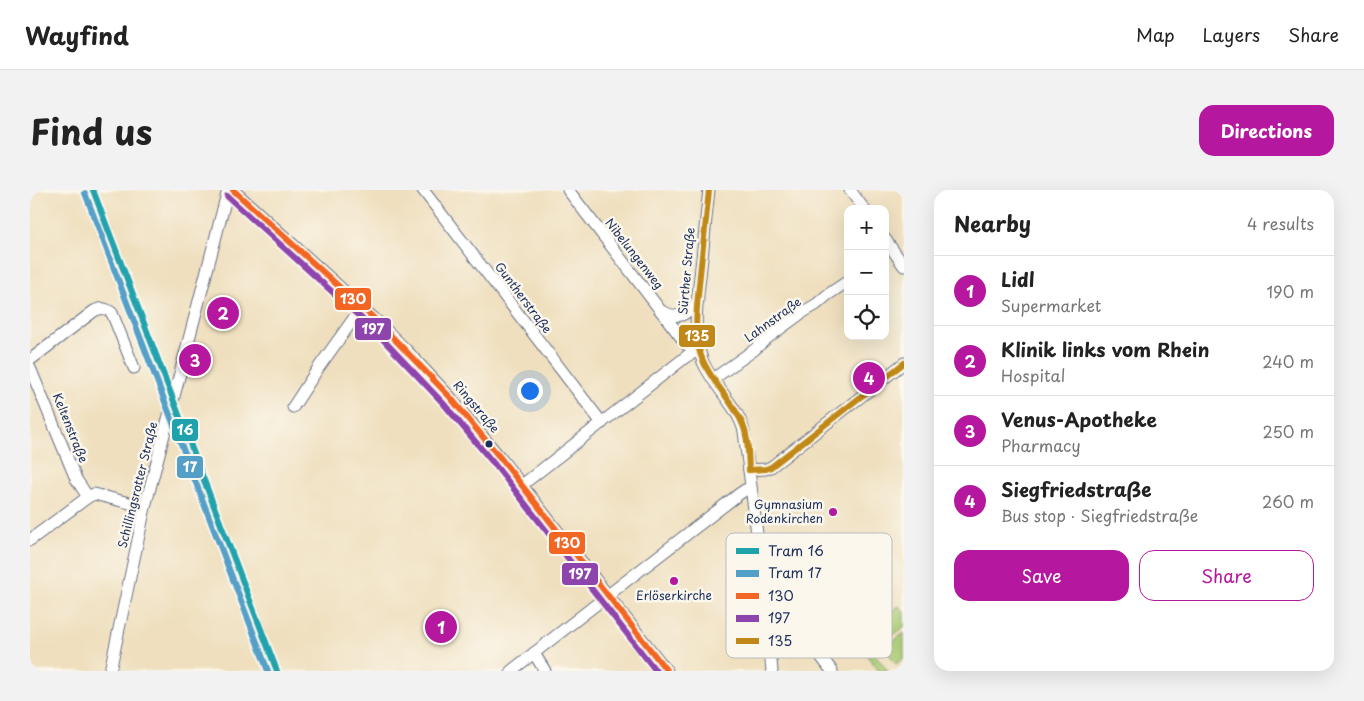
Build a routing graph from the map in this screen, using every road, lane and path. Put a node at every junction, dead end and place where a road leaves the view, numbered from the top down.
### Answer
1 (228, 190) edge
2 (233, 190) edge
3 (423, 190) edge
4 (568, 190) edge
5 (709, 190) edge
6 (850, 190) edge
7 (861, 205) edge
8 (889, 248) edge
9 (904, 266) edge
10 (844, 284) edge
11 (698, 300) junction
12 (362, 307) junction
13 (661, 311) junction
14 (699, 350) junction
15 (30, 360) edge
16 (904, 363) edge
17 (30, 368) edge
18 (134, 368) dead end
19 (713, 380) junction
20 (293, 407) dead end
21 (602, 423) junction
22 (750, 470) junction
23 (522, 485) junction
24 (751, 489) junction
25 (88, 496) junction
26 (145, 507) junction
27 (757, 533) edge
28 (30, 540) edge
29 (608, 595) junction
30 (534, 653) junction
31 (771, 658) edge
32 (822, 658) edge
33 (110, 671) edge
34 (511, 671) edge
35 (545, 671) edge
36 (667, 671) edge
37 (772, 671) edge
38 (832, 671) edge

1 - 26 street, Schillingsrotter Straße
2 - 12 street, Ringstraße
3 - 21 street, Guntherstraße
4 - 13 street, Nibelungenweg
5 - 11 street, Sürther Straße
6 - 7 street
8 - 9 street
10 - 19 street, Lahnstraße
11 - 13 street
11 - 14 street, Sürther Straße
12 - 20 street
12 - 23 street, Ringstraße
13 - 14 street, Nibelungenweg
14 - 19 street, Sürther Straße
14 - 21 street
15 - 18 street
16 - 22 street
17 - 25 street, Keltenstraße
19 - 22 street, Sürther Straße
21 - 23 street
22 - 24 street, Sürther Straße
23 - 29 street, Ringstraße
24 - 27 street, Sürther Straße
24 - 29 street
25 - 26 street
25 - 28 street
26 - 33 street, Schillingsrotter Straße
29 - 30 street
29 - 36 street, Ringstraße
30 - 34 street
30 - 35 street
31 - 37 street, Sürther Straße
32 - 38 street

